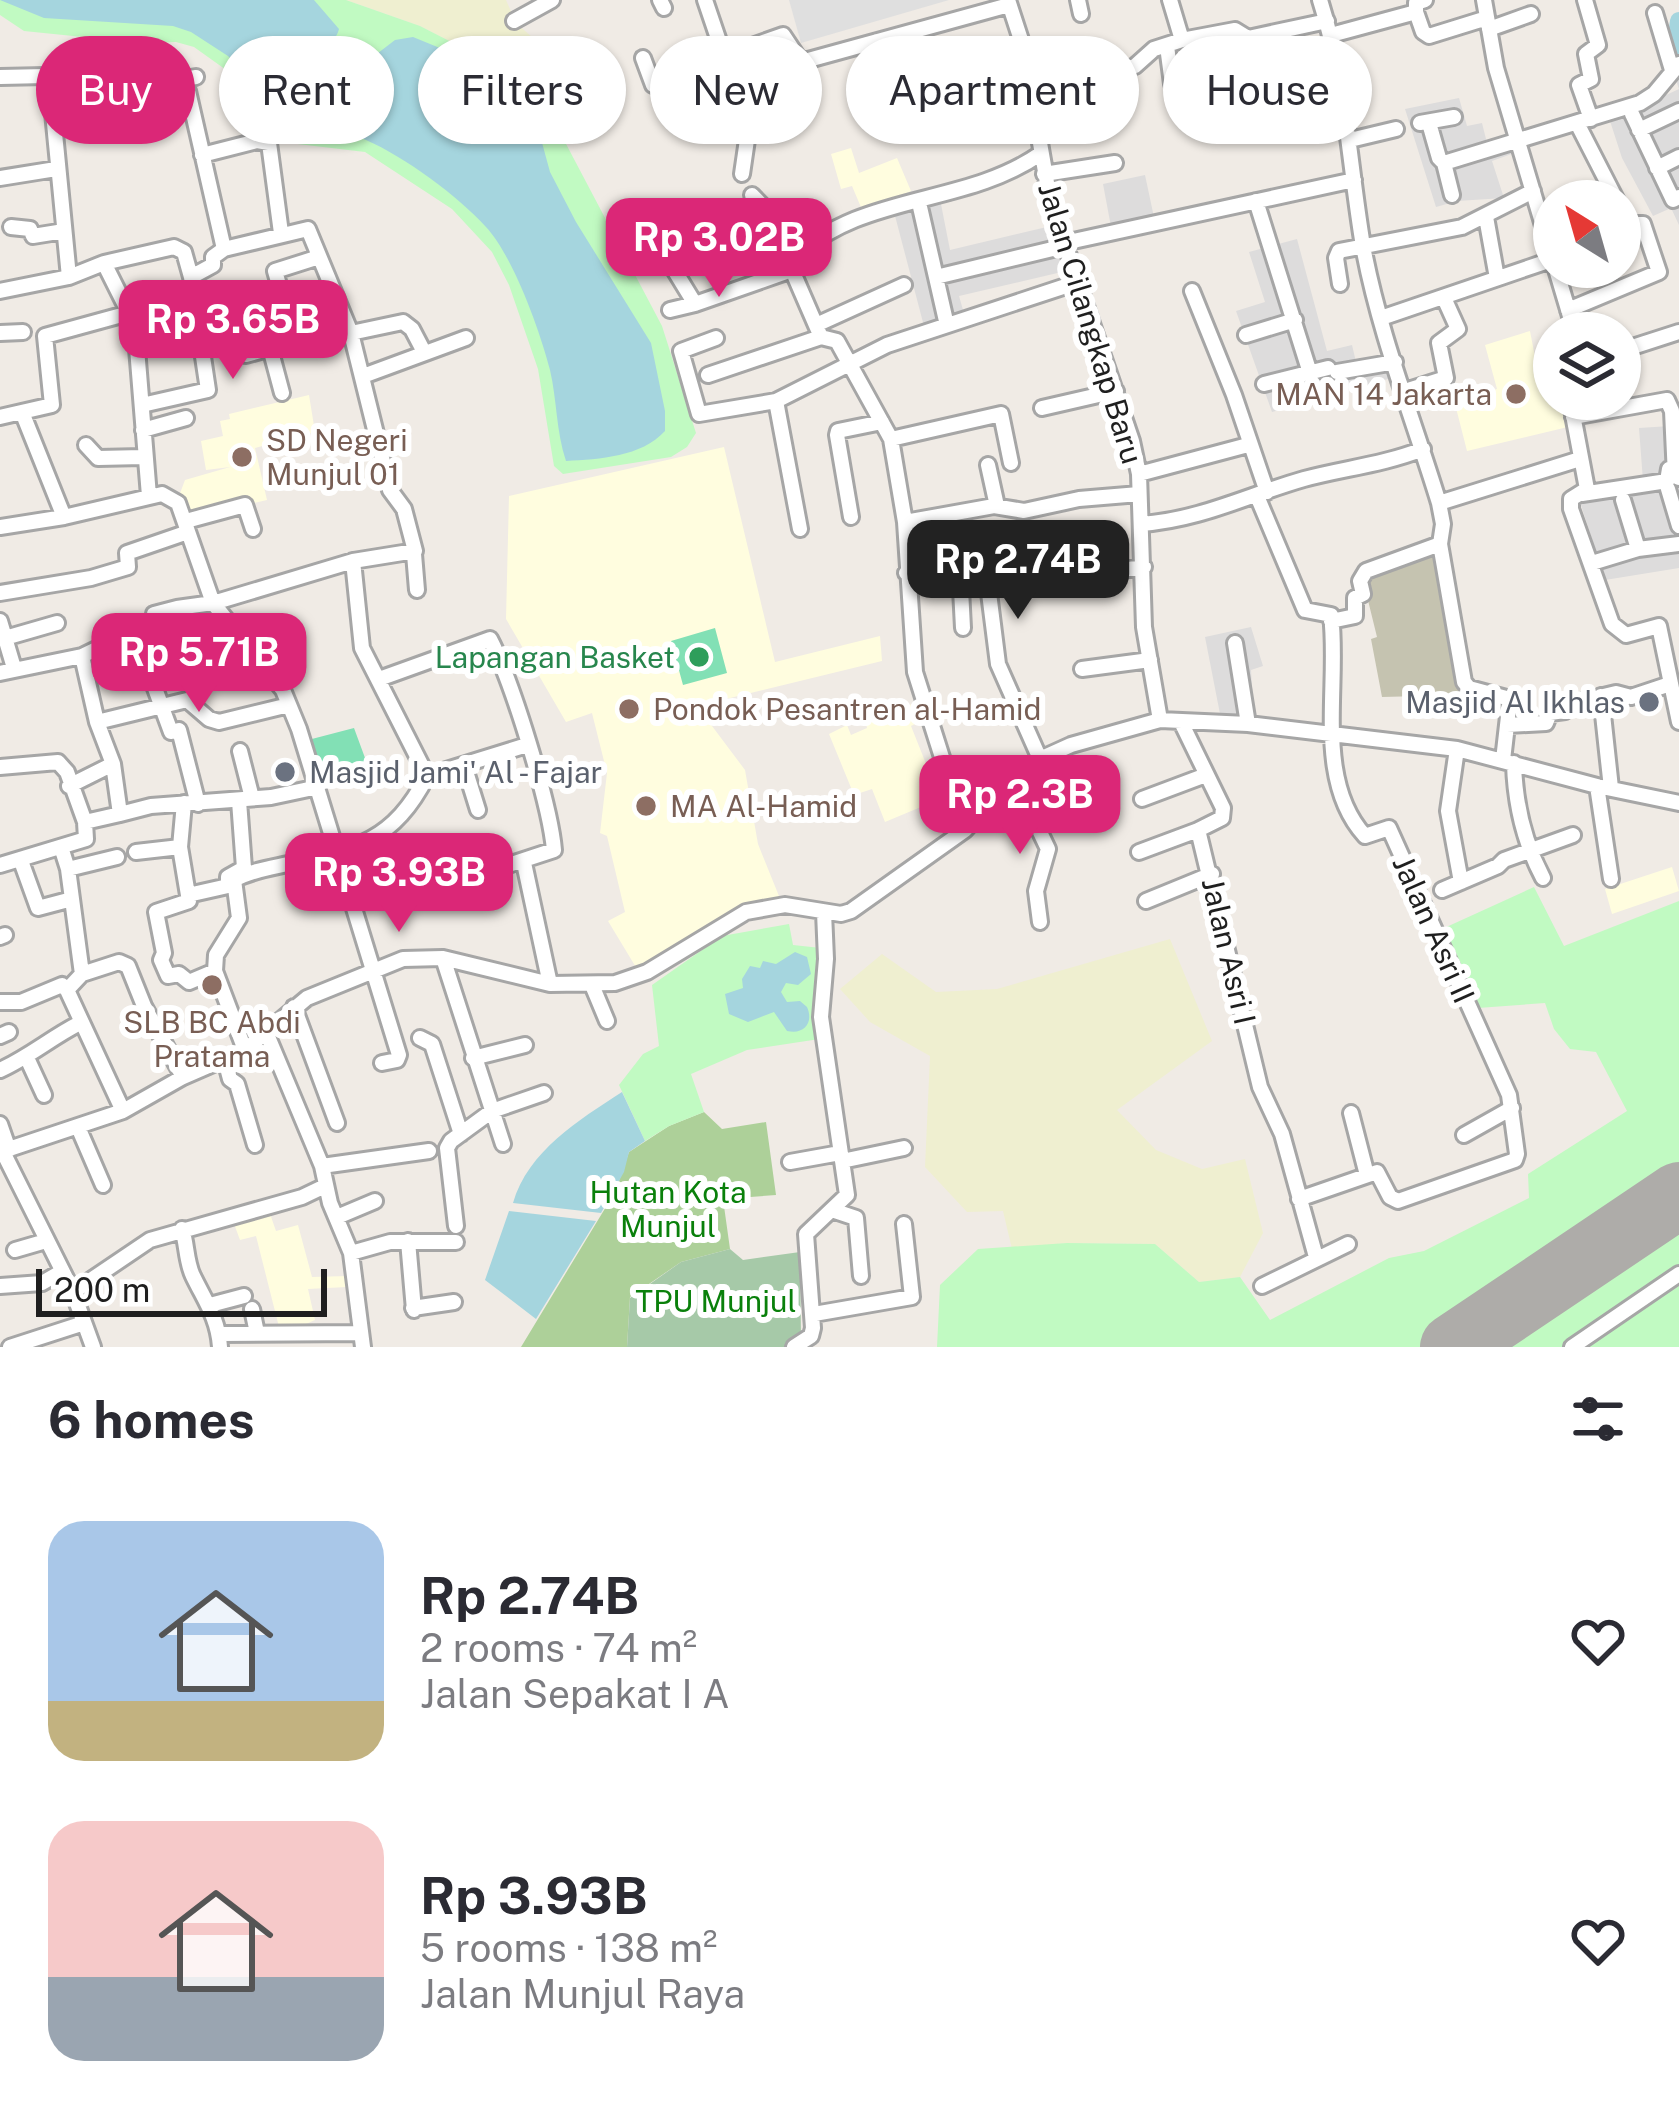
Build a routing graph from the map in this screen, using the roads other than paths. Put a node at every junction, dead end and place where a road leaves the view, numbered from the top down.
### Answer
1 (551, 0) edge
2 (705, 0) edge
3 (1188, 0) edge
4 (1320, 0) edge
5 (1484, 0) edge
6 (1585, 0) edge
7 (1008, 2) edge
8 (1171, 2) edge
9 (1421, 6) edge
10 (1655, 13) dead end
11 (1531, 14) dead end
12 (514, 21) dead end
13 (1488, 23) junction
14 (1329, 28) junction
15 (717, 36) edge
16 (894, 36) edge
17 (1017, 36) edge
18 (1173, 36) edge
19 (1207, 36) edge
20 (1245, 36) edge
21 (1264, 36) edge
22 (1331, 36) edge
23 (644, 58) dead end
24 (1676, 67) edge
25 (0, 77) edge
26 (36, 78) edge
27 (650, 78) edge
28 (1679, 111) edge
29 (1632, 114) dead end
30 (195, 116) edge
31 (1454, 117) dead end
32 (1584, 121) junction
33 (1396, 129) dead end
34 (1640, 130) junction
35 (1372, 135) edge
36 (1517, 140) junction
37 (55, 144) edge
38 (746, 144) edge
39 (1039, 144) edge
40 (1350, 144) edge
41 (1481, 151) junction
42 (1040, 154) junction
43 (202, 155) junction
44 (1679, 157) edge
45 (1114, 163) dead end
46 (1444, 163) junction
47 (1657, 167) junction
48 (56, 169) junction
49 (1488, 171) dead end
50 (742, 174) dead end
51 (1044, 174) junction
52 (0, 178) edge
53 (1354, 180) junction
54 (1608, 180) edge
55 (1533, 191) joint
56 (752, 195) dead end
57 (1452, 195) dead end
58 (1679, 197) edge
59 (1256, 201) junction
60 (920, 207) dead end
61 (1486, 217) junction
62 (1641, 224) edge
63 (10, 227) dead end
64 (64, 231) junction
65 (281, 233) junction
66 (1065, 244) junction
67 (224, 248) junction
68 (1364, 248) junction
69 (804, 249) junction
70 (319, 257) junction
71 (668, 258) dead end
72 (104, 263) junction
73 (1533, 266) edge
74 (792, 270) junction
75 (69, 277) junction
76 (191, 277) junction
77 (936, 277) junction
78 (1497, 278) junction
79 (1641, 280) edge
80 (1078, 283) junction
81 (1340, 284) dead end
82 (904, 285) dead end
83 (1560, 288) edge
84 (1622, 288) edge
85 (0, 291) edge
86 (1192, 291) dead end
87 (1444, 298) junction
88 (695, 304) junction
89 (670, 310) dead end
90 (1568, 310) joint
91 (129, 313) junction
92 (1381, 318) junction
93 (1295, 320) junction
94 (946, 321) dead end
95 (819, 331) junction
96 (23, 332) dead end
97 (351, 332) junction
98 (1679, 332) edge
99 (0, 333) edge
100 (1246, 335) dead end
101 (313, 336) dead end
102 (466, 338) dead end
103 (716, 338) dead end
104 (296, 341) junction
105 (1641, 344) edge
106 (270, 348) junction
107 (424, 352) junction
108 (246, 355) dead end
109 (1395, 362) junction
110 (852, 363) junction
111 (1310, 373) junction
112 (708, 375) dead end
113 (363, 376) junction
114 (1264, 384) dead end
115 (1406, 391) junction
116 (1117, 392) junction
117 (282, 393) dead end
118 (776, 401) junction
119 (142, 405) junction
120 (1641, 405) edge
121 (1042, 408) dead end
122 (22, 412) junction
123 (0, 417) edge
124 (186, 418) dead end
125 (1574, 420) edge
126 (882, 422) junction
127 (1666, 428) dead end
128 (143, 430) junction
129 (891, 439) junction
130 (86, 445) dead end
131 (1248, 445) junction
132 (1423, 449) junction
133 (143, 458) junction
134 (1580, 459) junction
135 (1011, 463) dead end
136 (988, 465) dead end
137 (1139, 474) junction
138 (1671, 483) edge
139 (1139, 494) junction
140 (1262, 494) junction
141 (1582, 494) junction
142 (149, 496) junction
143 (1623, 500) dead end
144 (1439, 503) junction
145 (997, 506) junction
146 (64, 517) junction
147 (851, 517) dead end
148 (905, 522) junction
149 (1141, 524) junction
150 (187, 526) junction
151 (1679, 526) edge
152 (0, 527) edge
153 (800, 529) dead end
154 (253, 530) dead end
155 (1440, 544) junction
156 (1679, 544) edge
157 (1638, 550) junction
158 (414, 554) junction
159 (353, 561) junction
160 (1592, 563) junction
161 (1144, 567) junction
162 (906, 573) junction
163 (994, 585) junction
164 (961, 589) junction
165 (417, 590) dead end
166 (0, 593) edge
167 (213, 603) junction
168 (177, 608) junction
169 (0, 621) edge
170 (1331, 621) junction
171 (1679, 622) edge
172 (57, 623) dead end
173 (1659, 626) junction
174 (964, 628) dead end
175 (5, 638) junction
176 (1235, 643) dead end
177 (146, 651) junction
178 (82, 656) junction
179 (1150, 660) junction
180 (1082, 669) dead end
181 (7, 670) edge
182 (379, 679) junction
183 (1670, 684) junction
184 (1601, 696) junction
185 (161, 704) junction
186 (289, 705) junction
187 (1160, 720) junction
188 (97, 722) junction
189 (1180, 722) junction
190 (1679, 722) edge
191 (1248, 724) junction
192 (1507, 725) junction
193 (1330, 734) junction
194 (527, 746) junction
195 (1457, 749) junction
196 (240, 751) dead end
197 (1040, 759) junction
198 (1508, 762) junction
199 (112, 764) junction
200 (464, 765) junction
201 (0, 767) edge
202 (1206, 775) junction
203 (427, 776) junction
204 (1009, 782) junction
205 (69, 786) junction
206 (318, 787) junction
207 (1604, 787) junction
208 (1142, 799) dead end
209 (245, 800) junction
210 (191, 803) junction
211 (1679, 803) edge
212 (478, 810) dead end
213 (120, 814) junction
214 (85, 822) junction
215 (965, 830) junction
216 (1198, 830) junction
217 (1573, 836) dead end
218 (61, 847) junction
219 (181, 847) junction
220 (136, 852) dead end
221 (1139, 852) dead end
222 (338, 853) junction
223 (1530, 853) junction
224 (117, 857) dead end
225 (21, 861) junction
226 (524, 862) junction
227 (0, 865) edge
228 (68, 869) junction
229 (1212, 874) junction
230 (1543, 878) dead end
231 (1611, 879) dead end
232 (1461, 882) junction
233 (447, 885) dead end
234 (1442, 890) dead end
235 (188, 895) junction
236 (72, 899) junction
237 (1146, 901) dead end
238 (824, 912) junction
239 (1040, 922) dead end
240 (161, 958) junction
241 (443, 958) junction
242 (375, 968) junction
243 (130, 971) junction
244 (215, 971) junction
245 (82, 974) junction
246 (550, 984) junction
247 (592, 985) junction
248 (67, 990) junction
249 (0, 1002) edge
250 (294, 1007) junction
251 (607, 1022) dead end
252 (80, 1023) junction
253 (266, 1031) junction
254 (420, 1038) dead end
255 (525, 1045) dead end
256 (245, 1050) junction
257 (27, 1058) junction
258 (473, 1058) junction
259 (225, 1060) junction
260 (382, 1063) dead end
261 (0, 1070) edge
262 (183, 1077) junction
263 (544, 1094) dead end
264 (44, 1095) dead end
265 (1512, 1108) junction
266 (123, 1111) junction
267 (492, 1111) junction
268 (1351, 1113) dead end
269 (337, 1123) dead end
270 (0, 1124) edge
271 (78, 1127) junction
272 (460, 1134) junction
273 (1464, 1136) dead end
274 (255, 1144) dead end
275 (503, 1144) dead end
276 (904, 1148) dead end
277 (4, 1151) edge
278 (429, 1151) dead end
279 (841, 1157) junction
280 (790, 1162) dead end
281 (322, 1166) junction
282 (1367, 1175) junction
283 (103, 1185) dead end
284 (325, 1186) junction
285 (1299, 1199) junction
286 (375, 1201) dead end
287 (832, 1210) junction
288 (337, 1217) junction
289 (904, 1224) dead end
290 (182, 1229) junction
291 (46, 1241) junction
292 (408, 1241) junction
293 (1348, 1244) dead end
294 (15, 1250) dead end
295 (351, 1253) junction
296 (1316, 1257) junction
297 (61, 1272) junction
298 (1679, 1274) edge
299 (861, 1276) dead end
300 (0, 1286) edge
301 (1262, 1286) dead end
302 (73, 1292) junction
303 (454, 1302) dead end
304 (210, 1305) junction
305 (814, 1314) junction
306 (84, 1323) junction
307 (257, 1334) junction
308 (362, 1340) edge
309 (220, 1341) edge
310 (275, 1341) edge
311 (10, 1347) edge
312 (93, 1347) edge
313 (794, 1347) edge
314 (1572, 1347) edge

1 - 12 street
2 - 15 street
3 - 8 street
4 - 14 street
5 - 13 street
6 - 32 street
7 - 16 street
7 - 17 street, Jalan Cilangkap Baru
8 - 18 street
9 - 13 street
9 - 14 street
10 - 24 street
11 - 13 street
13 - 36 street
14 - 21 street
14 - 22 street
19 - 20 street
23 - 27 street
24 - 32 street
25 - 26 street
28 - 34 street
29 - 34 street
30 - 43 street
31 - 46 street
32 - 36 street
32 - 54 street
33 - 35 street
34 - 47 street
36 - 41 street
36 - 55 street
37 - 48 street
38 - 50 street
39 - 42 street, Jalan Cilangkap Baru
40 - 53 street
41 - 46 street
41 - 49 street
42 - 51 street, Jalan Cilangkap Baru
42 - 69 street
43 - 65 street
43 - 67 street
44 - 47 street
45 - 51 street
46 - 57 street
47 - 58 street
48 - 52 street
48 - 64 street
51 - 66 street, Jalan Cilangkap Baru
53 - 59 street
53 - 68 street
55 - 61 street
56 - 69 street
59 - 66 street
59 - 93 street
60 - 77 street
61 - 68 street
61 - 78 street
62 - 79 street
63 - 64 street
64 - 75 street
65 - 67 street
65 - 70 street
66 - 77 street
66 - 80 street, Jalan Cilangkap Baru
67 - 76 street
68 - 81 street
68 - 92 street
69 - 74 street
70 - 97 street
70 - 104 street
71 - 88 street
72 - 75 street
72 - 76 street
72 - 91 street
73 - 78 street
74 - 88 street
74 - 95 street
75 - 85 street
76 - 119 street
77 - 94 street
78 - 87 street
80 - 110 street
80 - 116 street, Jalan Cilangkap Baru
82 - 95 street
83 - 90 street
84 - 90 street
86 - 131 street
87 - 92 street
87 - 115 street
88 - 89 street
91 - 119 street
91 - 122 street
92 - 109 street
93 - 100 street
93 - 111 street
95 - 110 street
95 - 112 street
96 - 99 street
97 - 107 street
97 - 113 street
98 - 105 street
101 - 104 street
102 - 107 street
103 - 118 street
104 - 106 street
106 - 108 street
106 - 117 street
107 - 113 street
109 - 111 street
109 - 115 street
110 - 118 street
110 - 126 street
111 - 114 street
113 - 158 street
115 - 132 street
116 - 121 street
116 - 137 street, Jalan Cilangkap Baru
118 - 153 street
119 - 128 street
120 - 138 street
122 - 123 street
122 - 146 street
124 - 128 street
125 - 134 street
126 - 129 street
126 - 147 street
127 - 138 street
128 - 133 street
129 - 135 street
129 - 148 street
130 - 133 street
131 - 137 street
131 - 140 street
132 - 140 street
132 - 144 street
133 - 142 street
134 - 141 street
134 - 144 street
136 - 145 street
137 - 139 street, Jalan Cilangkap Baru
138 - 141 street
138 - 151 street
139 - 145 street
139 - 149 street, Jalan Cilangkap Baru
140 - 149 street
140 - 170 street
141 - 160 street
142 - 146 street
142 - 150 street
143 - 157 street
144 - 155 street
145 - 148 street
146 - 152 street
148 - 162 street
149 - 161 street, Jalan Cilangkap Baru
150 - 154 street
150 - 166 street
150 - 167 street
155 - 170 street
155 - 192 street
156 - 157 street
157 - 160 street
158 - 159 street
158 - 165 street
159 - 167 street
159 - 182 street
160 - 173 street
161 - 163 street
161 - 179 street, Jalan Cilangkap Baru
162 - 164 street
162 - 215 street
163 - 164 street
163 - 197 street
164 - 174 street
167 - 168 street
167 - 186 street
168 - 177 street
168 - 177 street
169 - 175 street
170 - 193 street
171 - 173 street
172 - 175 street
173 - 183 street
175 - 181 street
176 - 191 street
177 - 178 street
177 - 185 street
178 - 181 street
178 - 188 street
179 - 180 street
179 - 187 street, Jalan Cilangkap Baru
182 - 194 street
182 - 203 street
183 - 184 street
183 - 190 street
184 - 192 street
184 - 207 street
185 - 186 street
185 - 188 street
185 - 210 street
186 - 206 street
187 - 189 street
187 - 197 street
188 - 199 street
189 - 191 street
189 - 202 street
191 - 193 street
192 - 198 street
193 - 195 street
193 - 265 street, Jalan Asri II
194 - 200 street
194 - 226 street
195 - 198 street
195 - 232 street
196 - 209 street
197 - 204 street
198 - 207 street
198 - 223 street
199 - 205 street
199 - 213 street
200 - 203 street
200 - 212 street
201 - 205 street
202 - 208 street
202 - 216 street
203 - 222 street
204 - 215 street
204 - 239 street
205 - 214 street
206 - 209 street
206 - 222 street
207 - 211 street
207 - 231 street
209 - 210 street
209 - 235 street
210 - 213 street
210 - 219 street
213 - 214 street
214 - 218 street
215 - 238 street
216 - 221 street
216 - 229 street, Jalan Asri I
217 - 223 street
218 - 225 street
218 - 228 street
219 - 220 street
219 - 235 street
222 - 242 street
222 - 244 street
223 - 230 street
223 - 232 street
224 - 228 street
225 - 227 street
225 - 236 street
226 - 233 street
226 - 246 street
228 - 236 street
229 - 237 street
229 - 285 street, Jalan Asri I
232 - 234 street
235 - 240 street
236 - 245 street
238 - 247 street
238 - 279 street
240 - 243 street
240 - 244 street
241 - 242 street
241 - 246 street
241 - 258 street
242 - 250 street
242 - 260 street
243 - 245 street
243 - 262 street
244 - 256 street
245 - 248 street
246 - 247 street
247 - 251 street
248 - 249 street
248 - 252 street
250 - 253 street
250 - 269 street
252 - 257 street
252 - 266 street
253 - 256 street
253 - 281 street
254 - 272 street
255 - 258 street
256 - 259 street
257 - 261 street
257 - 264 street
258 - 267 street
259 - 262 street
259 - 274 street
262 - 266 street
263 - 267 street
265 - 273 street
265 - 282 street, Jalan Asri II
266 - 271 street
267 - 272 street
267 - 275 street
268 - 282 street
270 - 277 street
271 - 277 street
271 - 283 street
272 - 292 street
276 - 279 street
277 - 291 street
278 - 281 street
279 - 280 street
279 - 287 street
281 - 284 street
282 - 285 street
284 - 288 street
284 - 290 street
285 - 296 street, Jalan Asri I
286 - 288 street
287 - 299 street
287 - 305 street
288 - 295 street
289 - 305 street
290 - 302 street
290 - 304 street
291 - 294 street
291 - 297 street
292 - 295 street
292 - 303 street
293 - 296 street
295 - 308 street
296 - 301 street
297 - 300 street
297 - 302 street
298 - 314 street
302 - 306 street
304 - 307 street
304 - 309 street
305 - 313 street
306 - 311 street
306 - 312 street
307 - 309 street
307 - 310 street
308 - 310 street

